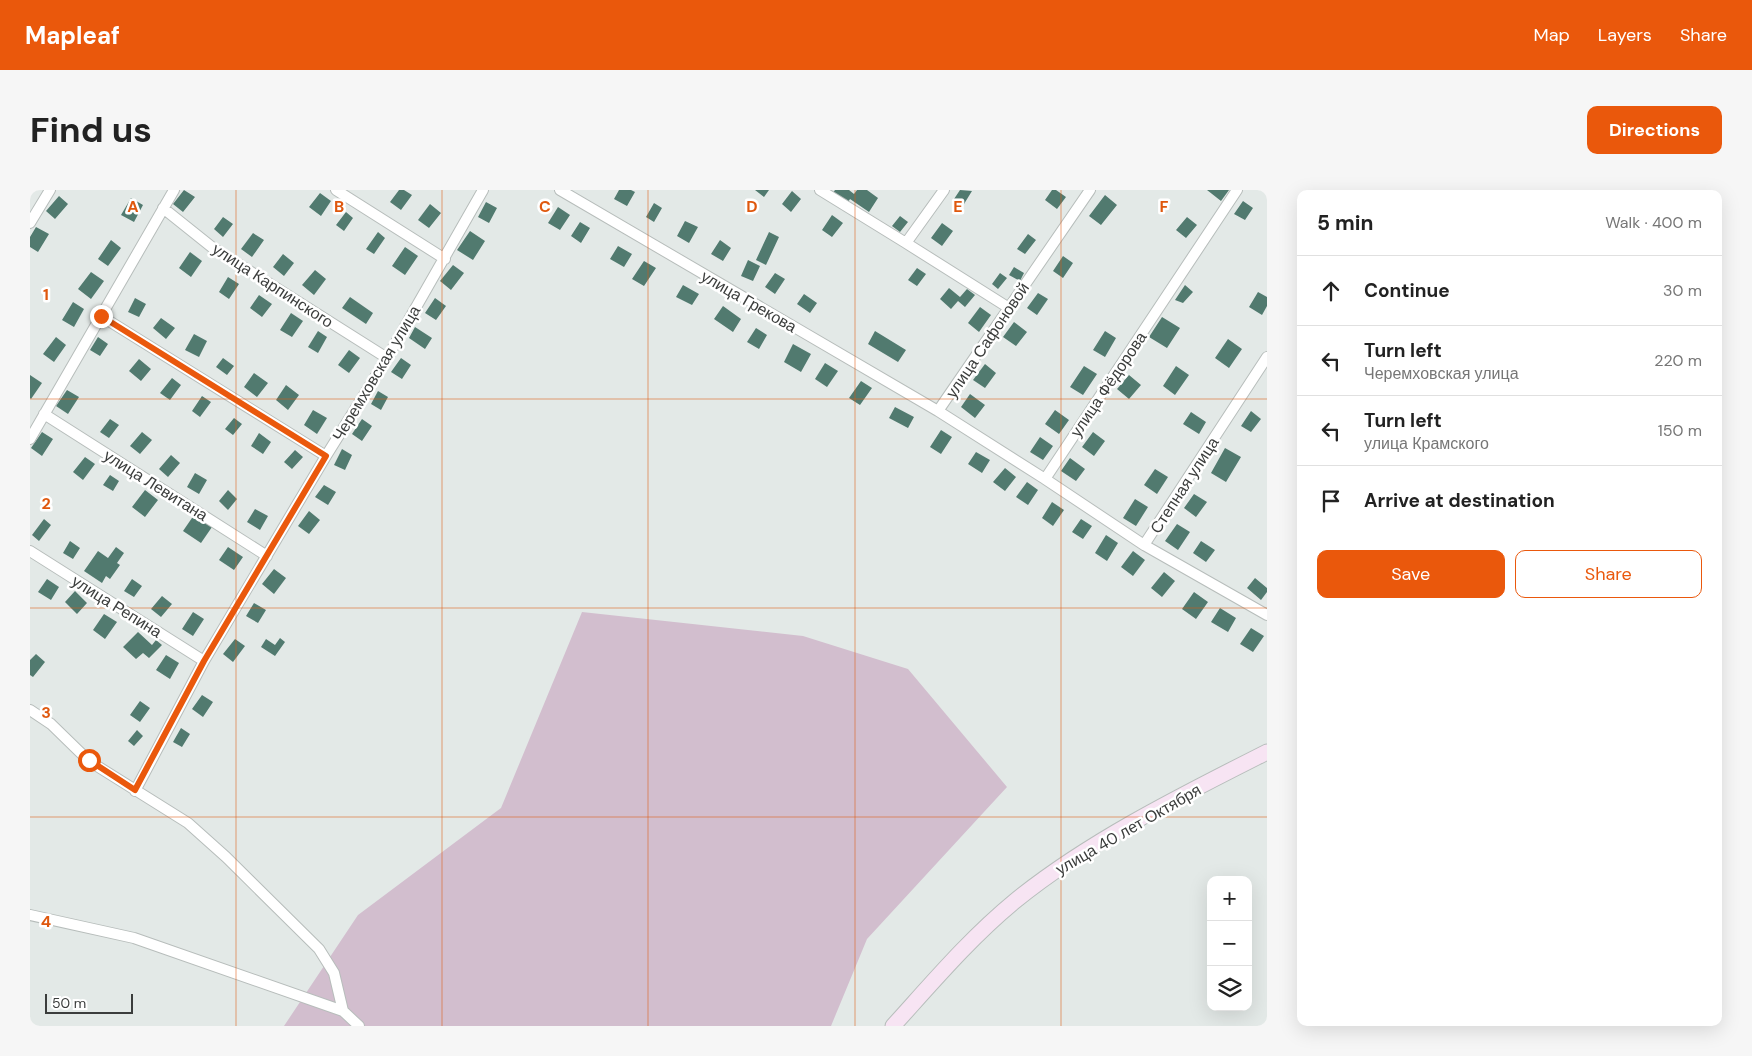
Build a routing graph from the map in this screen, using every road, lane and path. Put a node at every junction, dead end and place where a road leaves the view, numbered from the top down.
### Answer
1 (50, 190) edge
2 (174, 190) edge
3 (336, 190) edge
4 (483, 190) edge
5 (560, 190) edge
6 (820, 190) edge
7 (944, 190) edge
8 (1090, 190) edge
9 (1237, 190) edge
10 (163, 208) junction
11 (30, 223) edge
12 (906, 242) junction
13 (445, 259) junction
14 (1009, 308) junction
15 (101, 316) junction
16 (1267, 357) edge
17 (387, 358) junction
18 (938, 412) junction
19 (44, 414) junction
20 (30, 439) edge
21 (326, 456) junction
22 (1045, 479) junction
23 (1144, 545) junction
24 (30, 551) edge
25 (267, 556) junction
26 (1267, 615) edge
27 (204, 661) junction
28 (30, 710) edge
29 (1267, 752) edge
30 (135, 790) junction
31 (30, 915) edge
32 (342, 1011) junction
33 (359, 1026) edge
34 (893, 1026) edge

1 - 11 street
2 - 10 street
3 - 13 street
4 - 13 street, Черемховская улица
5 - 18 street, улица Грекова
6 - 12 street
7 - 12 street
8 - 14 street, улица Сафоновой
9 - 22 street, улица Фёдорова
10 - 15 street
10 - 17 street, улица Карпинского
12 - 14 street
13 - 17 street, Черемховская улица
14 - 18 street, улица Сафоновой
15 - 19 street
15 - 21 street
16 - 23 street, Степная улица
17 - 21 street, Черемховская улица
18 - 22 street, улица Сафоновой
19 - 20 street
19 - 25 street, улица Левитана
21 - 25 street, Черемховская улица
22 - 23 street
23 - 26 street, Степная улица
24 - 27 street, улица Репина
25 - 27 street, Черемховская улица
27 - 30 street, Черемховская улица
28 - 30 street
29 - 34 main road, улица 40 лет Октября
30 - 32 street
31 - 32 street
32 - 33 street

